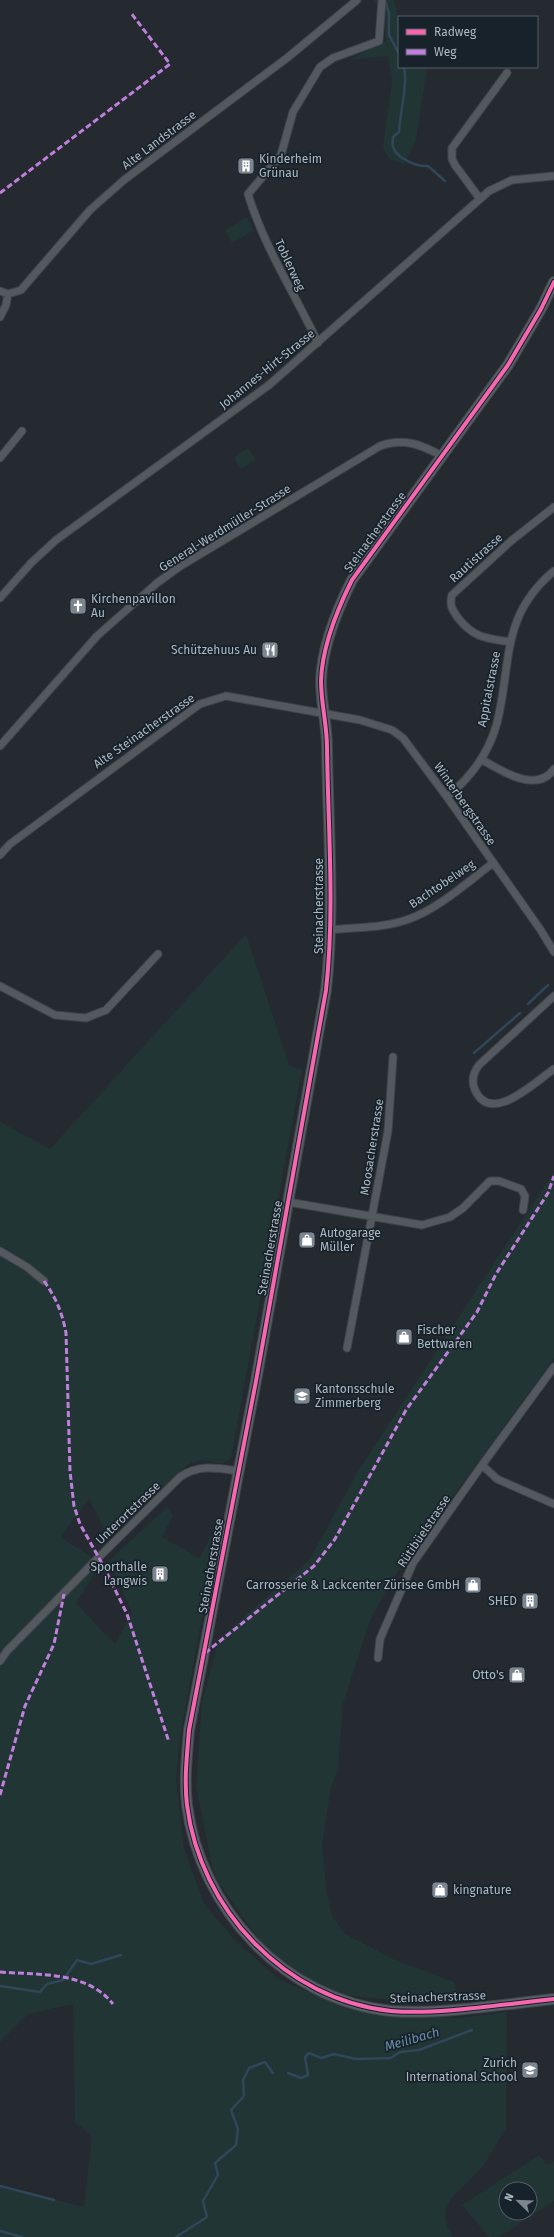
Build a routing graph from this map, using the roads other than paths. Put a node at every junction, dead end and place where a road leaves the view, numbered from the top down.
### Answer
1 (357, 0) edge
2 (382, 0) edge
3 (507, 73) dead end
4 (554, 176) edge
5 (480, 199) junction
6 (554, 282) edge
7 (0, 291) edge
8 (8, 294) junction
9 (0, 318) edge
10 (318, 343) junction
11 (22, 431) dead end
12 (442, 456) junction
13 (0, 458) edge
14 (554, 507) edge
15 (554, 571) edge
16 (0, 598) edge
17 (510, 642) junction
18 (324, 715) junction
19 (0, 746) edge
20 (481, 759) junction
21 (554, 769) edge
22 (447, 797) junction
23 (0, 855) edge
24 (493, 863) junction
25 (331, 930) junction
26 (554, 952) edge
27 (158, 954) dead end
28 (0, 986) edge
29 (554, 996) edge
30 (393, 1057) dead end
31 (554, 1069) edge
32 (288, 1202) junction
33 (523, 1210) dead end
34 (372, 1217) junction
35 (0, 1251) edge
36 (44, 1281) dead end
37 (347, 1348) dead end
38 (554, 1368) edge
39 (482, 1465) junction
40 (238, 1472) junction
41 (554, 1504) edge
42 (378, 1658) dead end
43 (0, 1661) edge
44 (554, 1999) edge

1 - 8 street, Alte Landstrasse
2 - 10 street, Toblerweg
3 - 5 street
4 - 5 street, Johannes-Hirt-Strasse
5 - 10 street, Johannes-Hirt-Strasse
6 - 12 street, Steinacherstrasse
7 - 8 street
8 - 9 street
10 - 16 street, Johannes-Hirt-Strasse
11 - 13 street
12 - 18 street, Steinacherstrasse
12 - 19 street, General-Werdmüller-Strasse
14 - 17 street, Rautistrasse
15 - 17 street
17 - 20 street, Appitalstrasse
18 - 22 street, Winterbergstrasse
18 - 23 street, Alte Steinacherstrasse
18 - 25 street, Steinacherstrasse
20 - 21 street
20 - 22 street, Appitalstrasse
22 - 24 street, Winterbergstrasse
24 - 25 street, Bachtobelweg
24 - 26 street, Winterbergstrasse
25 - 32 street, Steinacherstrasse
27 - 28 street
29 - 31 street
30 - 34 street, Moosacherstrasse
32 - 34 street
32 - 40 street, Steinacherstrasse
33 - 34 street
34 - 37 street, Moosacherstrasse
35 - 36 street
38 - 39 street, Rütibüelstrasse
39 - 41 street
39 - 42 street, Rütibüelstrasse
40 - 43 street, Unterortstrasse
40 - 44 street, Steinacherstrasse

